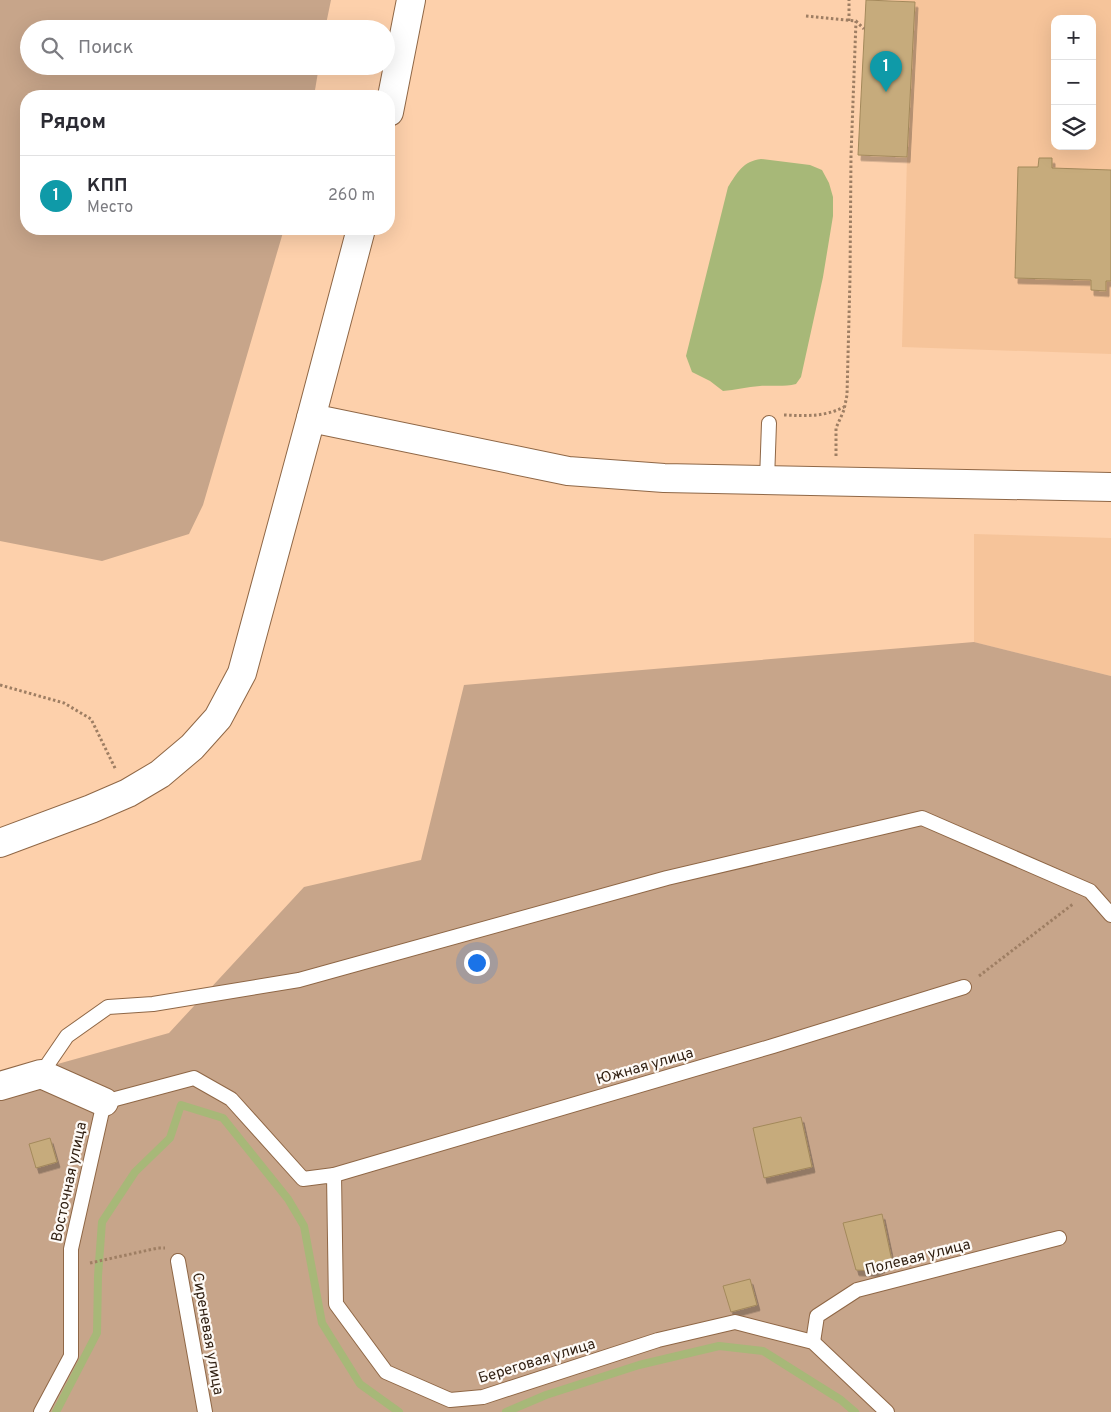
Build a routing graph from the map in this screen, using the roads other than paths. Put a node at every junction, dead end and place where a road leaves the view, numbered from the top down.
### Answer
1 (411, 0) edge
2 (393, 90) edge
3 (358, 235) edge
4 (311, 418) junction
5 (769, 423) road end
6 (768, 480) junction
7 (1111, 487) edge
8 (0, 843) edge
9 (1111, 915) edge
10 (964, 987) road end
11 (41, 1074) junction
12 (0, 1086) edge
13 (104, 1102) junction
14 (334, 1175) junction
15 (1060, 1238) dead end
16 (178, 1261) road end
17 (814, 1342) junction
18 (41, 1412) edge
19 (205, 1412) edge
20 (886, 1412) edge

1 - 2 street
3 - 4 street
4 - 6 street
4 - 8 street
5 - 6 lane
6 - 7 street
9 - 11 lane
10 - 14 lane, Южная улица
11 - 12 street
11 - 13 street
13 - 14 lane
13 - 18 lane, Восточная улица
14 - 17 lane, Береговая улица
15 - 17 lane, Полевая улица
16 - 19 lane, Сиреневая улица
17 - 20 lane, Береговая улица

